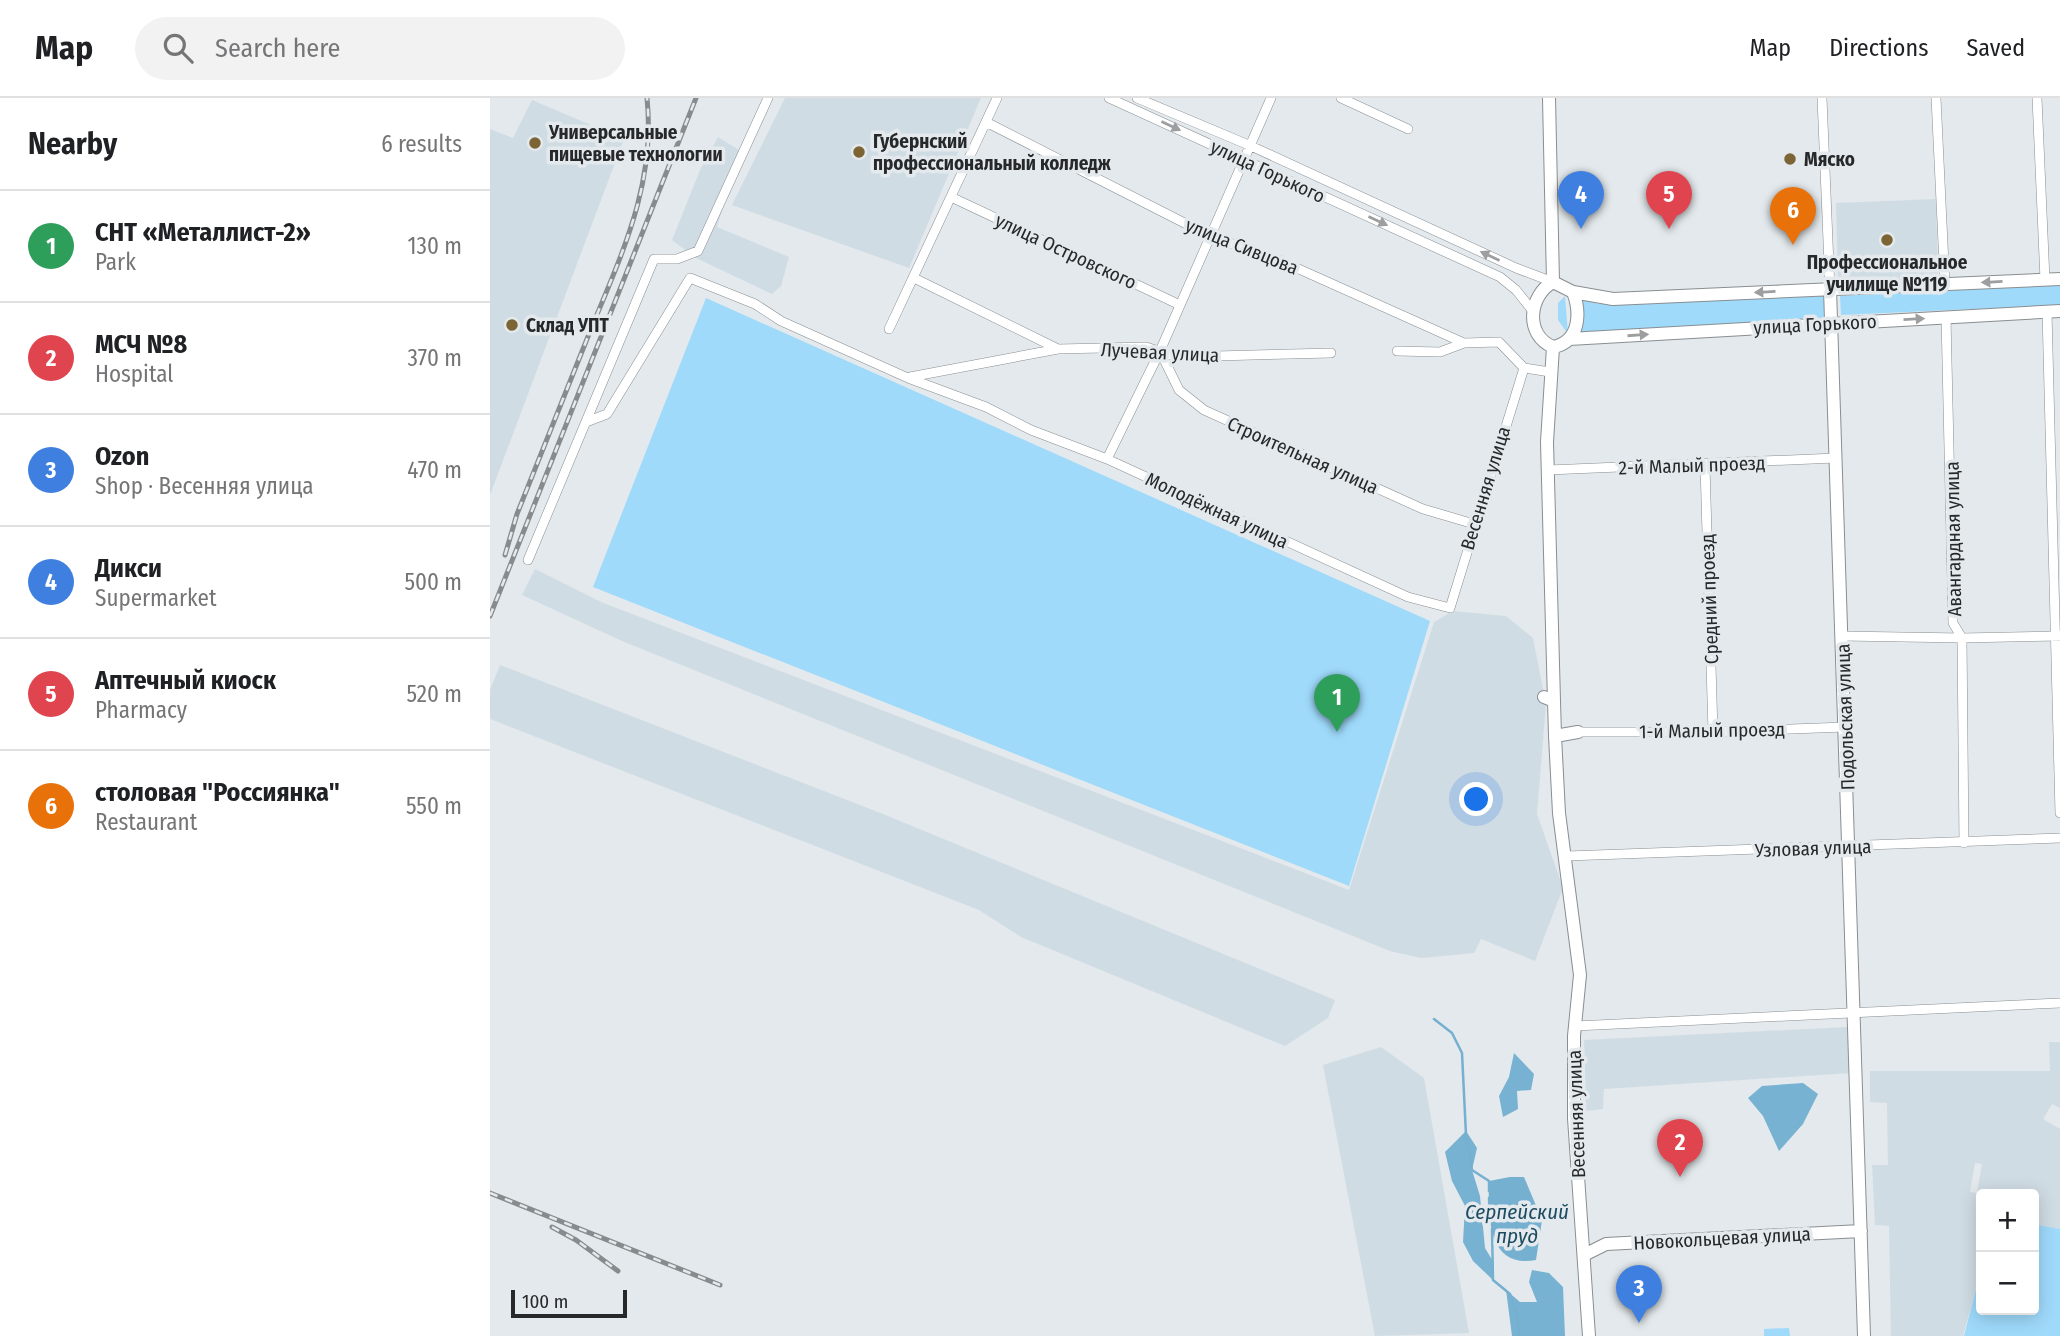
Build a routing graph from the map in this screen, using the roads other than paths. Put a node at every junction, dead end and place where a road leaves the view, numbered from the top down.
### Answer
1 (768, 98) edge
2 (997, 98) edge
3 (1109, 98) edge
4 (1138, 98) edge
5 (1271, 98) edge
6 (1341, 98) edge
7 (1549, 98) edge
8 (1822, 98) edge
9 (1936, 98) edge
10 (2037, 98) edge
11 (986, 122) junction
12 (1408, 128) dead end
13 (1251, 146) junction
14 (1245, 160) junction
15 (951, 197) junction
16 (1210, 236) junction
17 (914, 278) junction
18 (2060, 279) edge
19 (2045, 280) junction
20 (1553, 282) junction
21 (1945, 285) junction
22 (1830, 289) junction
23 (1573, 292) junction
24 (1180, 305) junction
25 (1532, 310) junction
26 (2053, 312) edge
27 (1946, 317) junction
28 (1832, 323) junction
29 (889, 329) dead end
30 (1569, 339) junction
31 (1464, 343) junction
32 (1553, 347) junction
33 (1058, 349) junction
34 (1160, 351) junction
35 (1397, 351) dead end
36 (1331, 353) dead end
37 (1524, 368) junction
38 (1550, 372) junction
39 (908, 378) junction
40 (586, 422) junction
41 (1836, 458) junction
42 (1107, 459) junction
43 (1705, 466) junction
44 (1548, 470) junction
45 (1474, 524) junction
46 (528, 560) dead end
47 (1450, 608) joint
48 (1843, 636) junction
49 (2059, 636) edge
50 (1962, 638) junction
51 (1845, 727) junction
52 (1578, 732) joint
53 (1713, 732) junction
54 (1555, 736) junction
55 (2060, 813) edge
56 (2060, 838) edge
57 (1964, 843) junction
58 (1849, 847) junction
59 (1567, 856) junction
60 (2060, 1003) edge
61 (1853, 1012) junction
62 (1575, 1026) junction
63 (1861, 1231) junction
64 (1584, 1255) junction
65 (1589, 1336) edge
66 (1864, 1336) edge

1 - 40 street
2 - 11 street
3 -> 14 street, улица Горького
4 - 13 street, улица Горького
5 - 13 street
6 - 12 street
7 - 20 street
8 - 22 street, Подольская улица
9 - 21 street
10 - 19 street
11 - 15 street
11 - 16 street, улица Сивцова
13 - 14 street
20 -> 13 street, улица Горького
14 - 16 street
14 -> 25 street, улица Горького
15 - 17 street
15 - 24 street, улица Островского
16 - 24 street
16 - 31 street, улица Сивцова
17 - 29 street
17 - 33 street
18 - 19 street, улица Горького
19 -> 21 street, улица Горького
20 - 23 street
20 - 25 street
21 - 22 street, улица Горького
22 -> 23 street, улица Горького
22 - 28 street, Подольская улица
23 - 30 street
24 - 34 street
25 - 32 street
26 - 27 street, улица Горького
26 - 49 street
28 -> 27 street, улица Горького
27 - 50 street, Авангардная улица
30 -> 28 street, улица Горького
28 - 41 street, Подольская улица
30 - 32 street
31 - 35 street
31 - 37 street
32 - 38 street, Весенняя улица
33 - 34 street, Лучевая улица
33 - 39 street, Лучевая улица
34 - 36 street, Лучевая улица
34 - 42 street
34 - 45 street, Строительная улица
37 - 38 street
37 - 45 street, Весенняя улица
38 - 44 street, Весенняя улица
39 - 40 street, Молодёжная улица
39 - 42 street, Молодёжная улица
40 - 46 street
41 - 43 street, 2-й Малый проезд
41 - 48 street, Подольская улица
42 - 47 street, Молодёжная улица
43 - 44 street, 2-й Малый проезд
43 - 53 street, Средний проезд
44 - 54 street, Весенняя улица
45 - 47 street, Весенняя улица
48 - 50 street
48 - 51 street, Подольская улица
49 - 50 street
49 - 55 street
50 - 57 street, Авангардная улица
51 - 53 street, 1-й Малый проезд
51 - 58 street, Подольская улица
52 - 53 street, 1-й Малый проезд
52 - 54 street
54 - 59 street, Весенняя улица
56 - 57 street, Узловая улица
57 - 58 street, Узловая улица
58 - 59 street, Узловая улица
58 - 61 street, Подольская улица
59 - 62 street, Весенняя улица
60 - 61 street
61 - 62 street
61 - 63 street, Подольская улица
62 - 64 street, Весенняя улица
63 - 64 street, Новокольцевая улица
63 - 66 street, Подольская улица
64 - 65 street, Весенняя улица

